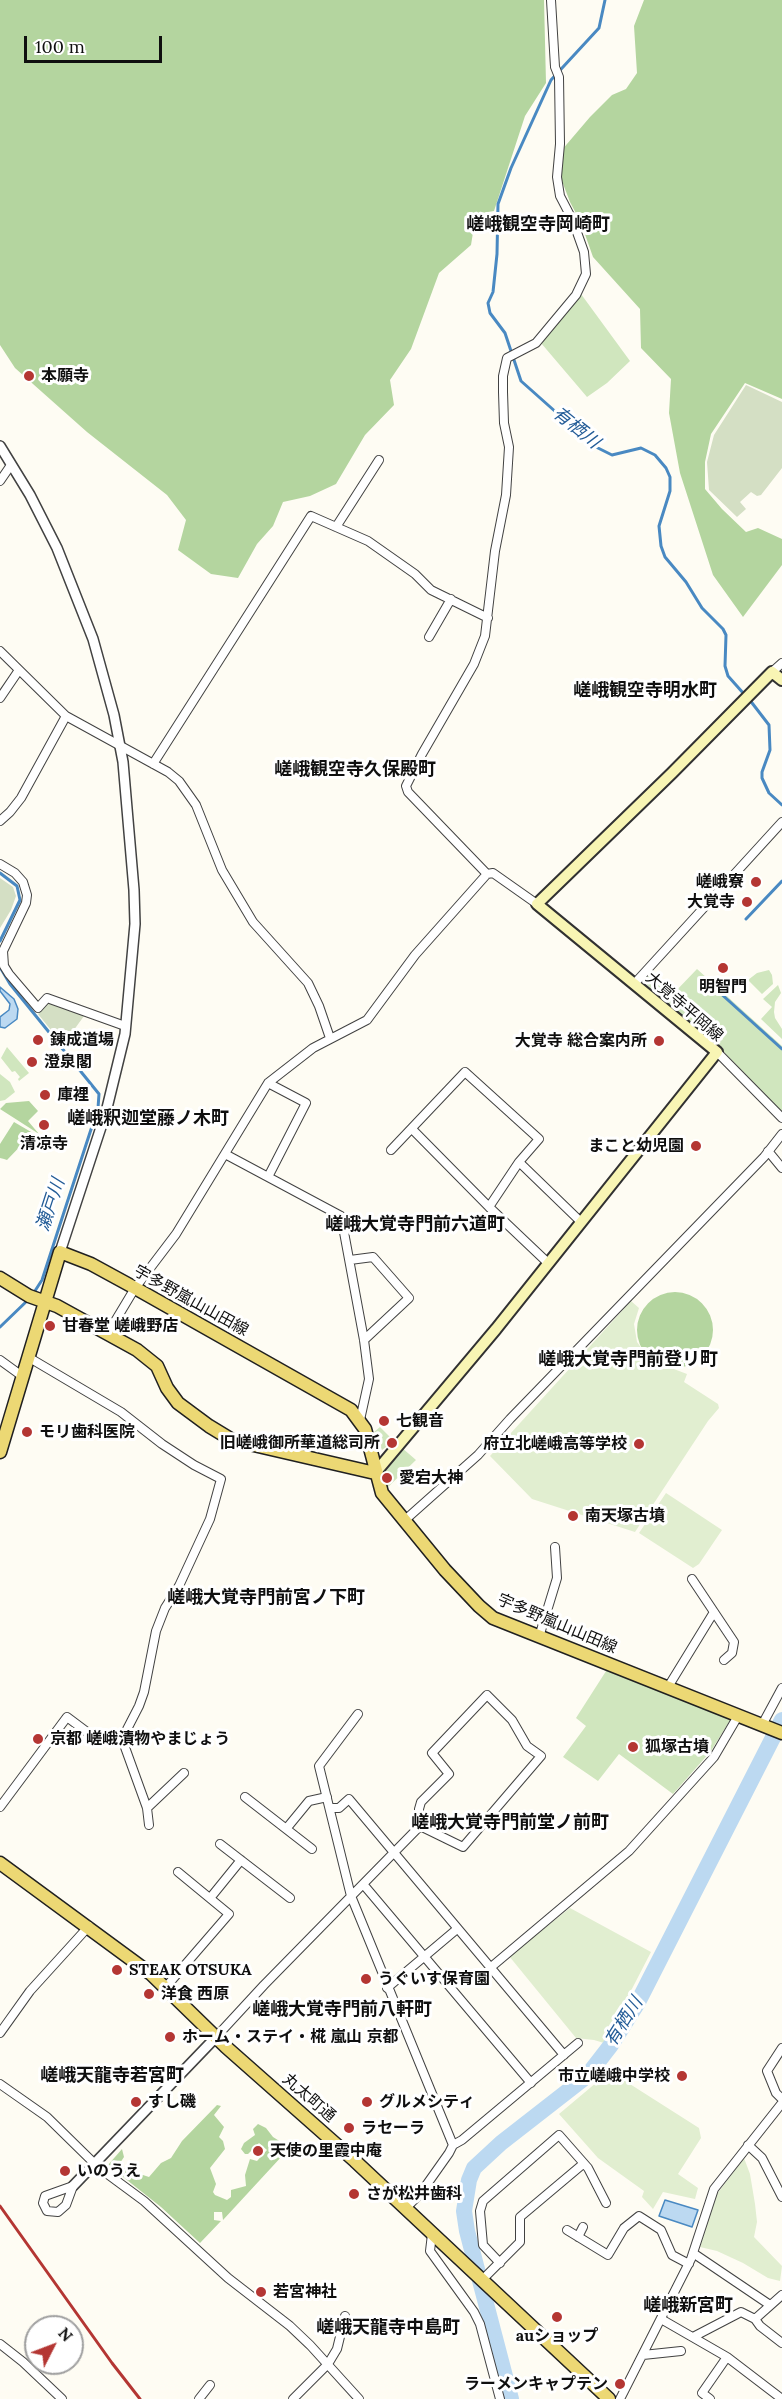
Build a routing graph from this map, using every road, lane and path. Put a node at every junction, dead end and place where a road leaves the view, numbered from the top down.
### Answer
1 (551, 0) edge
2 (0, 446) edge
3 (379, 460) dead end
4 (11, 465) junction
5 (0, 481) edge
6 (336, 527) junction
7 (451, 599) junction
8 (488, 618) junction
9 (429, 637) dead end
10 (0, 651) edge
11 (782, 663) edge
12 (20, 670) junction
13 (772, 672) junction
14 (782, 680) edge
15 (0, 698) edge
16 (66, 716) junction
17 (120, 747) junction
18 (153, 764) junction
19 (0, 821) edge
20 (782, 822) edge
21 (0, 864) edge
22 (487, 874) junction
23 (537, 904) junction
24 (635, 983) junction
25 (125, 1026) junction
26 (330, 1038) junction
27 (717, 1052) junction
28 (268, 1083) junction
29 (782, 1118) edge
30 (412, 1129) junction
31 (782, 1134) edge
32 (391, 1150) dead end
33 (768, 1151) junction
34 (225, 1154) junction
35 (519, 1162) junction
36 (782, 1168) edge
37 (268, 1177) junction
38 (489, 1207) junction
39 (581, 1222) junction
40 (60, 1252) junction
41 (350, 1260) junction
42 (548, 1263) junction
43 (0, 1278) edge
44 (135, 1288) junction
45 (36, 1298) junction
46 (108, 1333) junction
47 (364, 1340) junction
48 (28, 1357) junction
49 (0, 1360) edge
50 (22, 1376) junction
51 (360, 1420) junction
52 (0, 1452) edge
53 (375, 1473) junction
54 (405, 1520) junction
55 (555, 1547) dead end
56 (692, 1579) dead end
57 (714, 1612) junction
58 (539, 1637) junction
59 (724, 1660) dead end
60 (668, 1687) junction
61 (782, 1688) edge
62 (358, 1714) dead end
63 (738, 1716) junction
64 (774, 1730) edge
65 (122, 1739) junction
66 (184, 1773) dead end
67 (245, 1797) dead end
68 (327, 1797) junction
69 (0, 1807) edge
70 (147, 1808) junction
71 (330, 1808) junction
72 (149, 1826) dead end
73 (420, 1826) junction
74 (286, 1829) junction
75 (220, 1844) dead end
76 (312, 1849) dead end
77 (393, 1853) junction
78 (241, 1860) junction
79 (0, 1863) edge
80 (178, 1872) dead end
81 (363, 1884) junction
82 (351, 1896) junction
83 (212, 1897) junction
84 (290, 1898) dead end
85 (89, 1926) junction
86 (457, 1929) junction
87 (424, 1956) junction
88 (490, 1968) junction
89 (165, 1988) junction
90 (387, 1988) junction
91 (0, 2033) edge
92 (216, 2037) junction
93 (578, 2043) dead end
94 (782, 2048) edge
95 (564, 2055) junction
96 (531, 2083) junction
97 (0, 2084) edge
98 (782, 2098) edge
99 (782, 2103) edge
100 (453, 2145) junction
101 (748, 2145) junction
102 (94, 2163) junction
103 (583, 2164) junction
104 (73, 2186) dead end
105 (782, 2197) edge
106 (606, 2203) dead end
107 (405, 2209) junction
108 (583, 2227) dead end
109 (567, 2230) dead end
110 (432, 2234) junction
111 (578, 2236) junction
112 (693, 2253) junction
113 (500, 2263) junction
114 (689, 2264) junction
115 (486, 2282) junction
116 (782, 2295) edge
117 (770, 2305) junction
118 (345, 2316) dead end
119 (661, 2319) junction
120 (755, 2319) junction
121 (693, 2337) junction
122 (782, 2343) edge
123 (0, 2344) edge
124 (681, 2351) dead end
125 (643, 2355) junction
126 (727, 2357) junction
127 (328, 2364) junction
128 (210, 2385) dead end
129 (62, 2399) edge
130 (199, 2399) edge
131 (293, 2399) edge
132 (358, 2399) edge
133 (500, 2399) edge
134 (609, 2399) edge
135 (620, 2399) edge
136 (710, 2399) edge
137 (782, 2399) edge

1 - 8 street
2 - 4 street
3 - 6 street
4 - 5 street
4 - 17 street
6 - 7 street
6 - 18 street
7 - 8 street
7 - 9 street
8 - 22 street
10 - 12 street
11 - 13 street
12 - 15 street
12 - 16 street
13 - 14 main road
13 - 23 main road
16 - 17 street
16 - 19 street
17 - 18 street
17 - 25 street
18 - 26 street
20 - 24 street
21 - 25 street
22 - 23 street
22 - 26 street
23 - 24 main road, 大覚寺平岡線
24 - 27 main road, 大覚寺平岡線
25 - 40 street
26 - 28 street
27 - 29 street
27 - 39 main road, 大覚寺平岡線
28 - 34 street
28 - 37 street
30 - 32 street
30 - 35 street
30 - 38 street
31 - 33 street
33 - 36 street
33 - 54 street
34 - 37 street
34 - 44 street
35 - 38 street
35 - 39 street
37 - 41 street
38 - 42 street
39 - 42 main road, 大覚寺平岡線
40 - 44 main road, 宇多野嵐山山田線
40 - 45 main road
41 - 47 street
41 - 47 street
42 - 53 main road, 大覚寺平岡線
43 - 45 main road
44 - 46 street
44 - 51 main road, 宇多野嵐山山田線
45 - 46 main road
45 - 48 main road
46 - 53 main road
47 - 51 street
48 - 50 main road
48 - 65 street
49 - 50 street
50 - 52 main road
51 - 53 main road, 宇多野嵐山山田線
53 - 54 main road, 宇多野嵐山山田線
54 - 58 main road, 宇多野嵐山山田線
55 - 58 street
56 - 57 street
57 - 59 street
57 - 60 street
58 - 60 main road, 宇多野嵐山山田線
60 - 63 main road, 宇多野嵐山山田線
61 - 64 street
62 - 68 street
63 - 64 main road, 宇多野嵐山山田線
63 - 88 street
65 - 69 street
65 - 70 street
66 - 70 street
67 - 74 street
68 - 71 street
68 - 74 street
70 - 72 street
71 - 77 street
71 - 82 street
73 - 73 street
73 - 77 street
74 - 76 street
75 - 78 street
77 - 81 street
77 - 86 street
78 - 83 street
78 - 84 street
79 - 85 main road, 丸太町通
80 - 83 street
81 - 82 street
81 - 87 street
82 - 90 street
82 - 92 street
83 - 89 street
85 - 89 main road, 丸太町通
85 - 91 street
86 - 87 street
86 - 88 street
87 - 90 street
87 - 96 street
88 - 95 street
89 - 92 main road, 丸太町通
90 - 100 street
92 - 102 street
92 - 107 main road, 丸太町通
93 - 95 street
94 - 98 street
95 - 96 street
96 - 100 street
97 - 102 street
99 - 101 street
100 - 107 street
101 - 105 street
101 - 112 street
102 - 104 street
102 - 127 street
103 - 106 street
103 - 113 street
103 - 113 street
107 - 110 main road, 丸太町通
108 - 111 street
109 - 111 street
110 - 115 main road, 丸太町通
110 - 133 street
111 - 114 street
112 - 114 street
112 - 117 street
113 - 115 street
114 - 119 street
115 - 134 main road, 丸太町通
116 - 117 street
117 - 120 street
118 - 127 street
119 - 121 street
119 - 125 street
120 - 121 street
120 - 122 street
121 - 126 street
123 - 129 street
124 - 125 street
125 - 135 street
126 - 136 street
126 - 137 street
127 - 131 street
127 - 132 street
128 - 130 street

